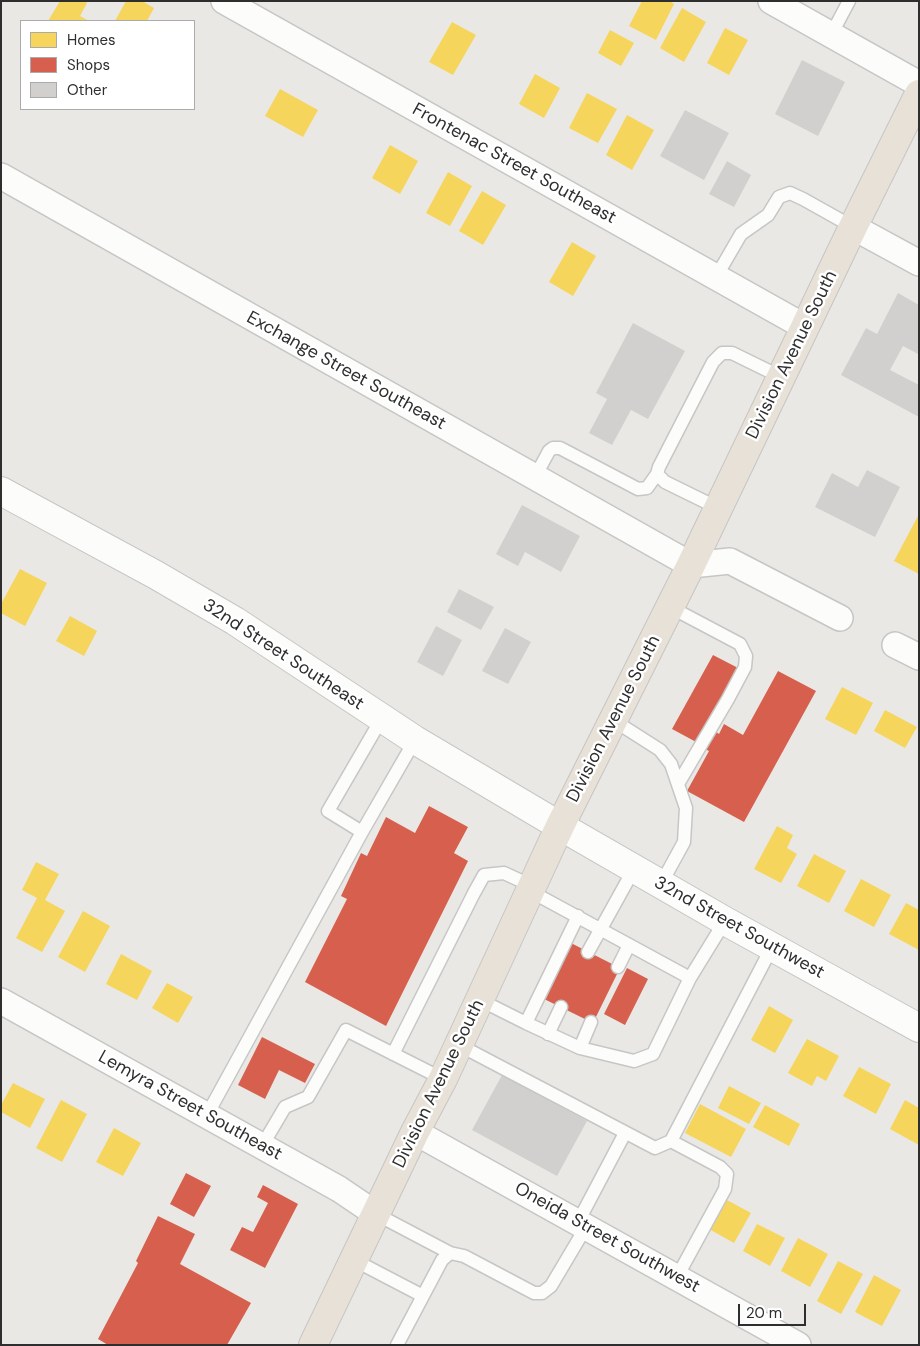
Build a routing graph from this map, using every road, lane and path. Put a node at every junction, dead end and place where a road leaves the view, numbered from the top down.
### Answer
1 (224, 1) edge
2 (771, 1) edge
3 (849, 1) edge
4 (831, 35) junction
5 (918, 96) edge
6 (1, 176) edge
7 (853, 227) junction
8 (919, 263) edge
9 (716, 277) junction
10 (805, 327) junction
11 (781, 377) junction
12 (657, 474) junction
13 (535, 478) junction
14 (1, 491) edge
15 (718, 508) junction
16 (691, 565) junction
17 (670, 607) junction
18 (840, 618) dead end
19 (895, 645) dead end
20 (919, 657) edge
21 (382, 718) junction
22 (613, 720) junction
23 (415, 740) junction
24 (678, 784) junction
25 (560, 826) junction
26 (362, 832) junction
27 (634, 869) junction
28 (661, 884) junction
29 (531, 889) junction
30 (578, 916) junction
31 (725, 921) junction
32 (601, 929) junction
33 (629, 945) junction
34 (772, 947) junction
35 (588, 952) dead end
36 (618, 967) dead end
37 (690, 978) junction
38 (480, 1000) junction
39 (1, 1001) edge
40 (561, 1007) dead end
41 (591, 1022) dead end
42 (526, 1023) junction
43 (919, 1028) edge
44 (548, 1034) junction
45 (459, 1045) junction
46 (580, 1048) junction
47 (393, 1054) junction
48 (443, 1078) junction
49 (207, 1115) junction
50 (415, 1132) junction
51 (625, 1133) junction
52 (671, 1141) junction
53 (262, 1146) junction
54 (376, 1214) junction
55 (582, 1225) junction
56 (450, 1253) junction
57 (354, 1260) junction
58 (677, 1277) junction
59 (423, 1296) junction
60 (312, 1345) edge
61 (397, 1345) edge
62 (798, 1345) edge

1 - 9 street, Frontenac Street Southeast
2 - 4 street
3 - 4 lane
4 - 5 street
5 - 7 main road, Division Avenue South
6 - 13 street, Exchange Street Southeast
7 - 8 street
7 - 9 lane
7 - 10 main road, Division Avenue South
9 - 10 street, Frontenac Street Southeast
10 - 11 main road, Division Avenue South
11 - 12 lane
11 - 15 main road, Division Avenue South
12 - 13 lane
12 - 15 lane
13 - 16 street, Exchange Street Southeast
14 - 21 street, 32nd Street Southeast
15 - 16 main road, Division Avenue South
16 - 17 main road, Division Avenue South
16 - 18 street
17 - 22 main road, Division Avenue South
17 - 24 lane
19 - 20 street
21 - 23 street, 32nd Street Southeast
21 - 26 lane
22 - 24 lane
22 - 25 main road, Division Avenue South
23 - 25 street, 32nd Street Southeast
23 - 26 lane
24 - 28 lane
25 - 27 street, 32nd Street Southwest
25 - 29 main road, Division Avenue South
26 - 49 lane
27 - 28 street, 32nd Street Southwest
27 - 32 lane
28 - 31 street, 32nd Street Southwest
29 - 30 lane
29 - 38 main road, Division Avenue South
29 - 47 lane
30 - 32 lane
30 - 42 lane
31 - 34 street, 32nd Street Southwest
31 - 37 lane
32 - 33 lane
32 - 35 lane
33 - 36 lane
33 - 37 lane
34 - 43 street, 32nd Street Southwest
34 - 52 lane
37 - 46 lane
38 - 42 lane
38 - 45 main road, Division Avenue South
39 - 49 street, Lemyra Street Southeast
40 - 44 lane
41 - 46 lane
42 - 44 lane
44 - 46 lane
45 - 48 main road, Division Avenue South
45 - 51 lane
47 - 48 lane
47 - 53 lane
48 - 50 main road, Division Avenue South
49 - 53 street, Lemyra Street Southeast
50 - 54 main road, Division Avenue South
50 - 55 street, Oneida Street Southwest
51 - 52 lane
51 - 55 lane
52 - 58 lane
53 - 54 street, Lemyra Street Southeast
54 - 56 lane
54 - 57 main road, Division Avenue South
55 - 56 lane
55 - 58 street, Oneida Street Southwest
56 - 59 lane
57 - 59 lane
57 - 60 main road, Division Avenue South
58 - 62 street, Oneida Street Southwest
59 - 61 lane

